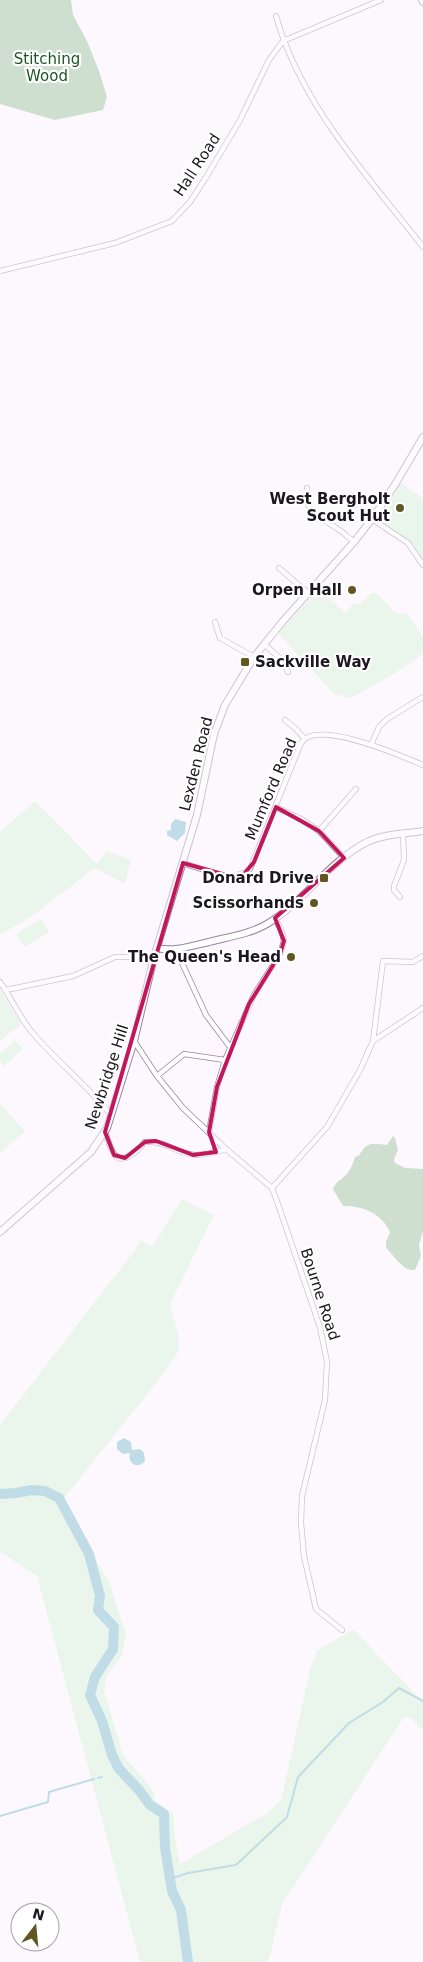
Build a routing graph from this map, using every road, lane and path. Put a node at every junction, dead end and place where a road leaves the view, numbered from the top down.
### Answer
1 (381, 0) edge
2 (276, 16) dead end
3 (283, 41) junction
4 (423, 247) edge
5 (0, 271) edge
6 (423, 438) edge
7 (307, 488) dead end
8 (308, 504) junction
9 (301, 505) dead end
10 (372, 519) junction
11 (354, 542) junction
12 (423, 565) edge
13 (280, 568) dead end
14 (308, 593) junction
15 (215, 622) dead end
16 (264, 644) junction
17 (254, 657) junction
18 (288, 672) dead end
19 (423, 697) edge
20 (285, 720) dead end
21 (304, 738) junction
22 (371, 745) junction
23 (423, 765) edge
24 (356, 790) dead end
25 (276, 807) junction
26 (319, 831) junction
27 (423, 831) edge
28 (403, 834) junction
29 (344, 858) junction
30 (183, 863) junction
31 (400, 897) dead end
32 (275, 918) junction
33 (157, 948) junction
34 (176, 950) junction
35 (423, 956) edge
36 (154, 957) junction
37 (0, 982) edge
38 (6, 990) junction
39 (423, 1008) edge
40 (134, 1041) junction
41 (373, 1041) junction
42 (230, 1047) junction
43 (225, 1060) junction
44 (157, 1076) junction
45 (111, 1115) junction
46 (105, 1132) junction
47 (209, 1132) junction
48 (213, 1136) junction
49 (226, 1149) junction
50 (216, 1152) junction
51 (272, 1188) junction
52 (0, 1232) edge
53 (342, 1630) dead end

1 - 3 street
2 - 3 street
3 - 4 street
3 - 5 street, Hall Road
6 - 10 street, Lexden Road
7 - 8 street
8 - 9 street
8 - 11 street
10 - 11 street, Lexden Road
10 - 12 street
11 - 14 street, Lexden Road
13 - 14 street
14 - 16 street, Lexden Road
15 - 17 street
16 - 17 street, Lexden Road
16 - 18 street
17 - 30 street, Lexden Road
19 - 22 street
20 - 21 street
21 - 22 street, Mumford Road
21 - 25 street, Mumford Road
22 - 23 street, Mumford Road
24 - 26 street
25 - 26 street
25 - 30 street, Mumford Road
26 - 29 street
27 - 28 street
28 - 29 street
28 - 31 street
29 - 32 street
30 - 33 street, Lexden Road
32 - 34 street
32 - 42 street
33 - 34 street
33 - 36 street, Newbridge Hill
34 - 42 street
35 - 41 street
36 - 38 street
36 - 40 street, Newbridge Hill
37 - 38 street
38 - 45 street
39 - 41 street
40 - 44 street
40 - 45 street, Newbridge Hill
41 - 51 street
42 - 43 street
43 - 44 street
43 - 47 street
44 - 47 street
45 - 46 street, Newbridge Hill
46 - 50 street
46 - 52 street, Newbridge Hill
47 - 48 street
48 - 49 street
48 - 50 street
49 - 50 street
49 - 51 street
51 - 53 street, Bourne Road

